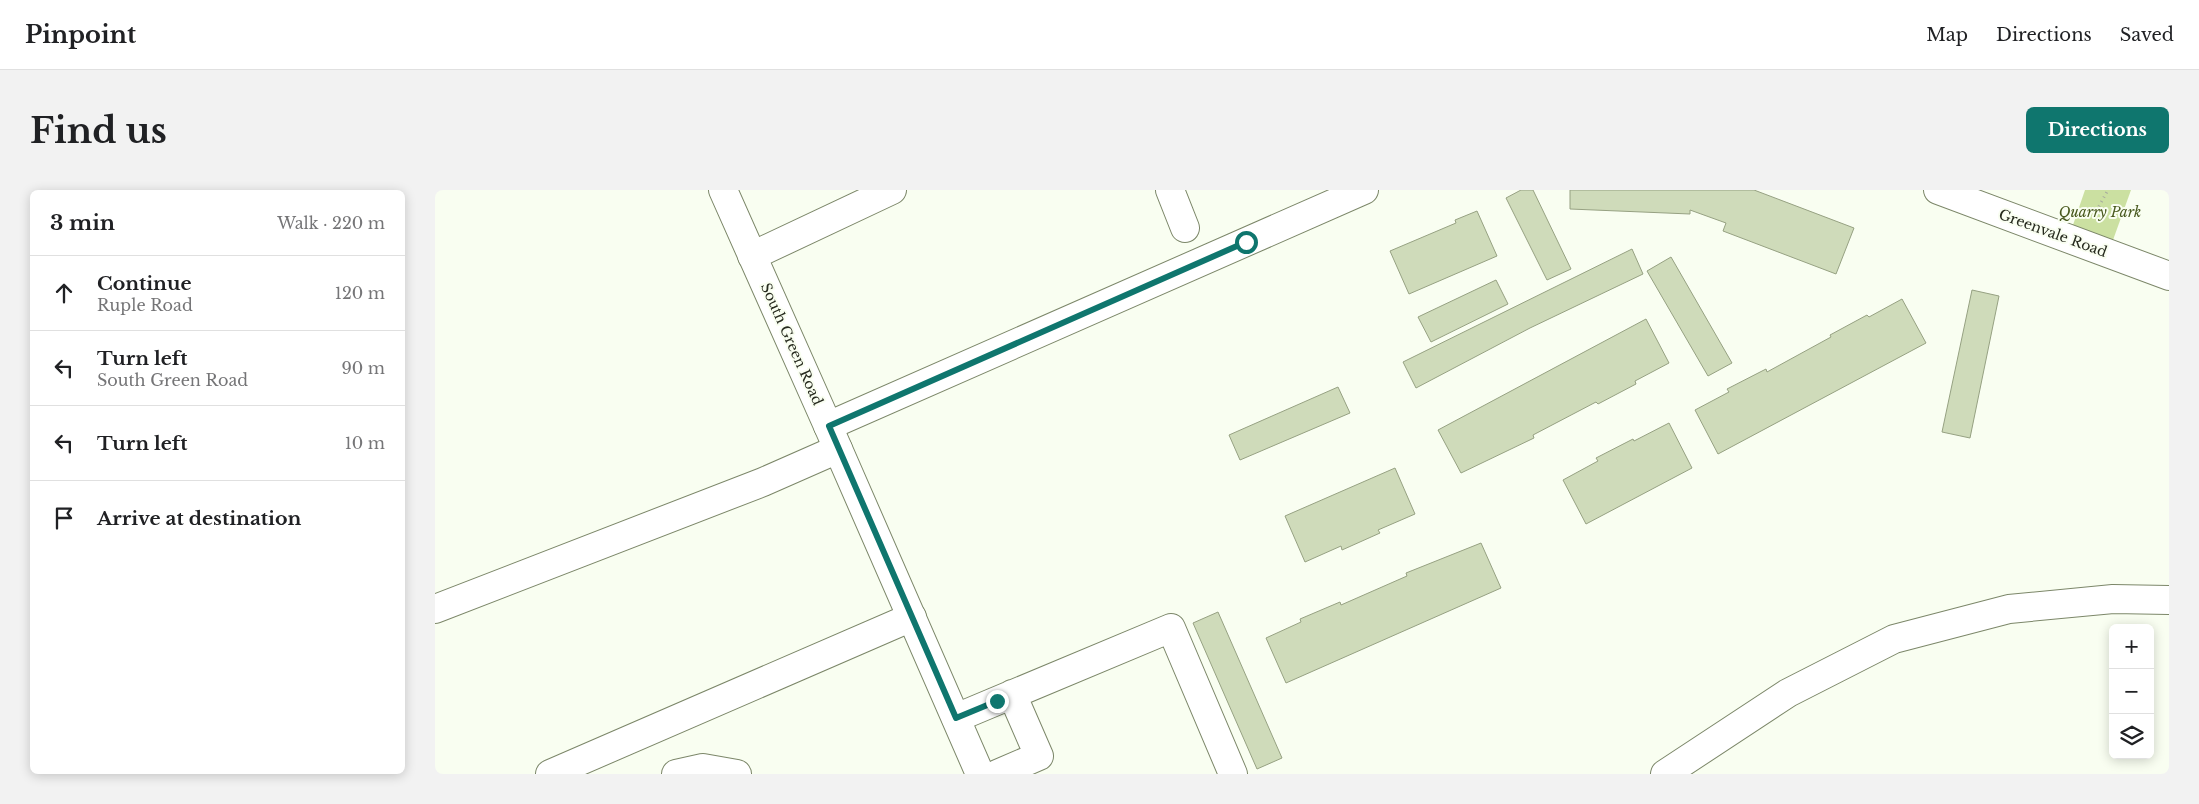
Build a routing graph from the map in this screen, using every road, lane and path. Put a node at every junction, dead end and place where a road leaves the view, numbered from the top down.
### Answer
1 (723, 190) edge
2 (892, 190) edge
3 (1170, 190) edge
4 (1364, 190) edge
5 (1937, 190) edge
6 (2108, 190) edge
7 (2094, 215) dead end
8 (1185, 228) dead end
9 (752, 256) junction
10 (2169, 276) edge
11 (833, 437) junction
12 (2169, 600) edge
13 (435, 609) edge
14 (912, 617) junction
15 (1012, 694) junction
16 (956, 718) junction
17 (979, 772) edge
18 (550, 774) edge
19 (677, 774) edge
20 (737, 774) edge
21 (1233, 774) edge
22 (1665, 774) edge

1 - 9 street, South Green Road
2 - 9 street
3 - 8 street
4 - 11 street
5 - 10 street, Greenvale Road
6 - 7 path
9 - 11 street, South Green Road
11 - 13 street
11 - 14 street, South Green Road
12 - 22 street
14 - 16 street, South Green Road
14 - 18 street
15 - 16 street
15 - 17 street
15 - 21 street
16 - 17 street, South Green Road
19 - 20 street

